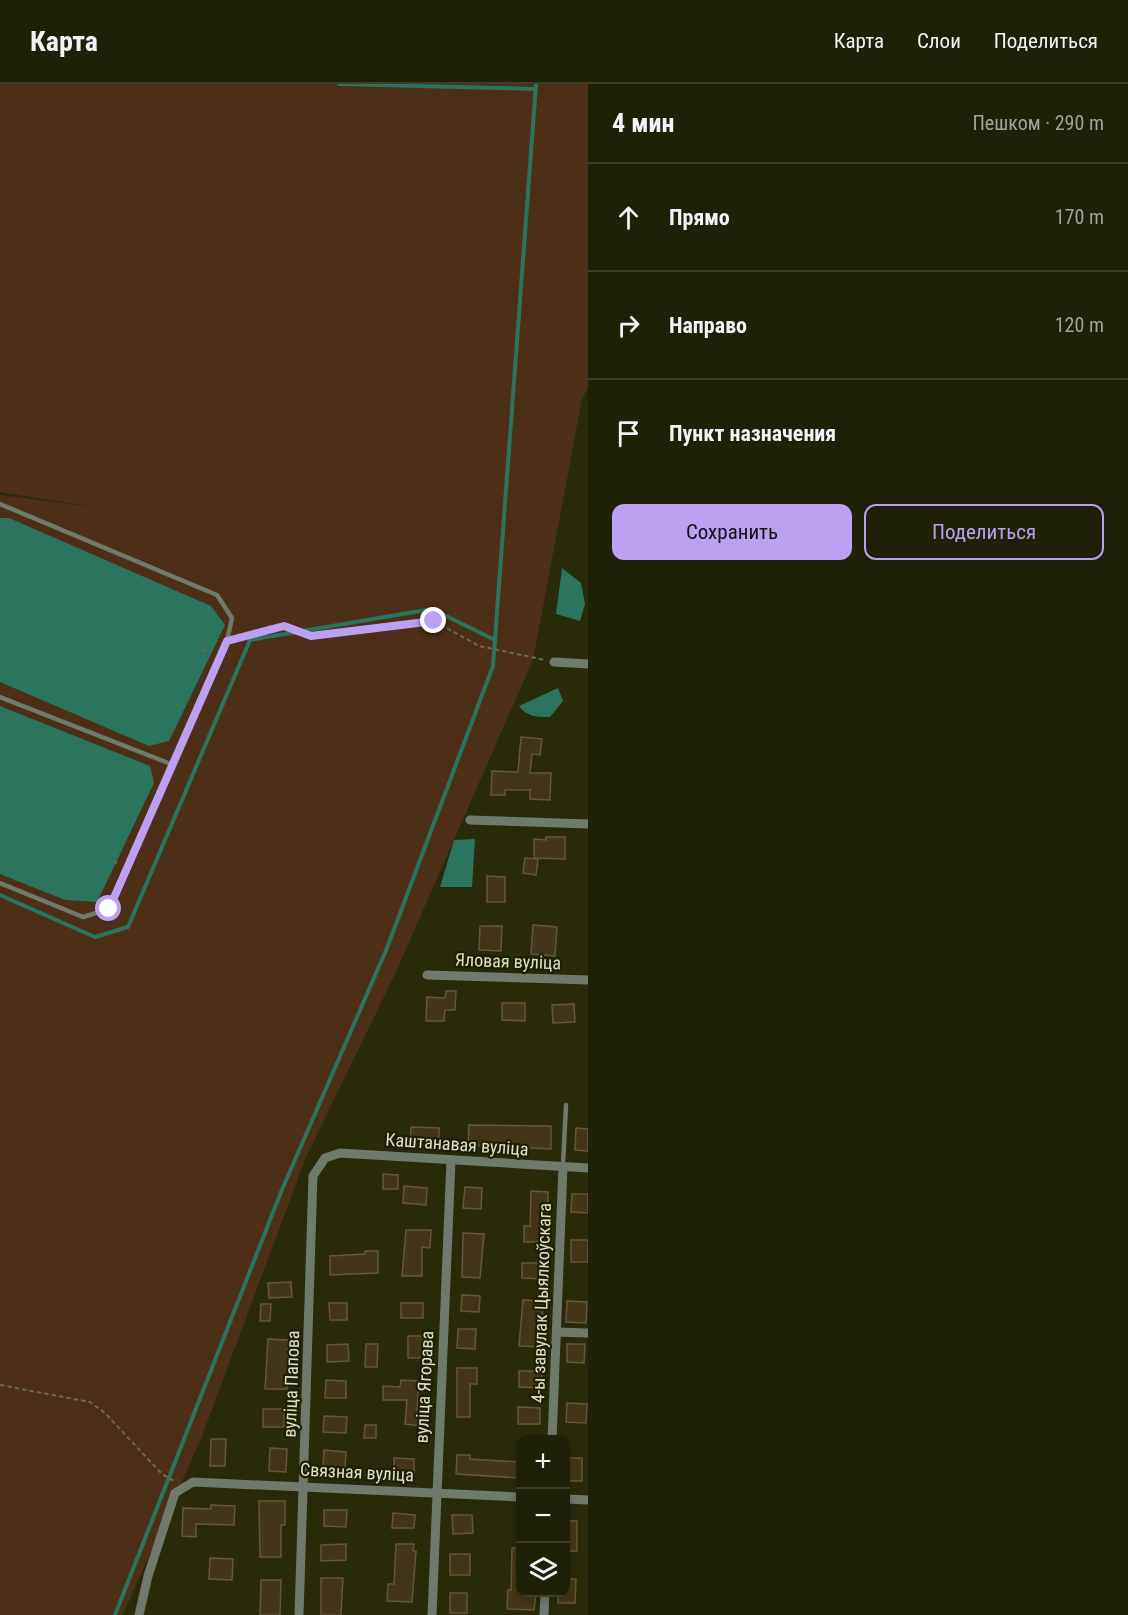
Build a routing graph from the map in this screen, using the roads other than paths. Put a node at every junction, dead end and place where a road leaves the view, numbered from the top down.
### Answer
1 (0, 504) edge
2 (554, 662) road end
3 (588, 664) edge
4 (0, 696) edge
5 (171, 764) junction
6 (470, 820) dead end
7 (588, 824) edge
8 (0, 883) edge
9 (427, 975) dead end
10 (588, 980) edge
11 (566, 1105) dead end
12 (325, 1158) joint
13 (451, 1160) junction
14 (562, 1167) junction
15 (588, 1168) edge
16 (557, 1332) junction
17 (588, 1333) edge
18 (552, 1435) edge
19 (304, 1486) junction
20 (435, 1492) junction
21 (516, 1497) edge
22 (570, 1499) edge
23 (588, 1500) edge
24 (545, 1597) edge
25 (139, 1615) edge
26 (299, 1615) edge
27 (432, 1615) edge
28 (544, 1615) edge

1 - 5 lane
2 - 3 street
4 - 5 lane
5 - 8 lane
6 - 7 street
9 - 10 street, Яловая вуліца
11 - 14 lane
12 - 13 street, Каштанавая вуліца
12 - 19 street, вуліца Папова
13 - 14 street, Каштанавая вуліца
13 - 20 street, вуліца Ягорава
14 - 15 street, Каштанавая вуліца
14 - 16 street, 4-ы завулак Цыялкоўскага
16 - 17 street
16 - 18 street, 4-ы завулак Цыялкоўскага
19 - 20 street, Связная вуліца
19 - 25 street, Связная вуліца
19 - 26 street, вуліца Папова
20 - 21 street, Связная вуліца
20 - 27 street, вуліца Ягорава
22 - 23 street
24 - 28 street

